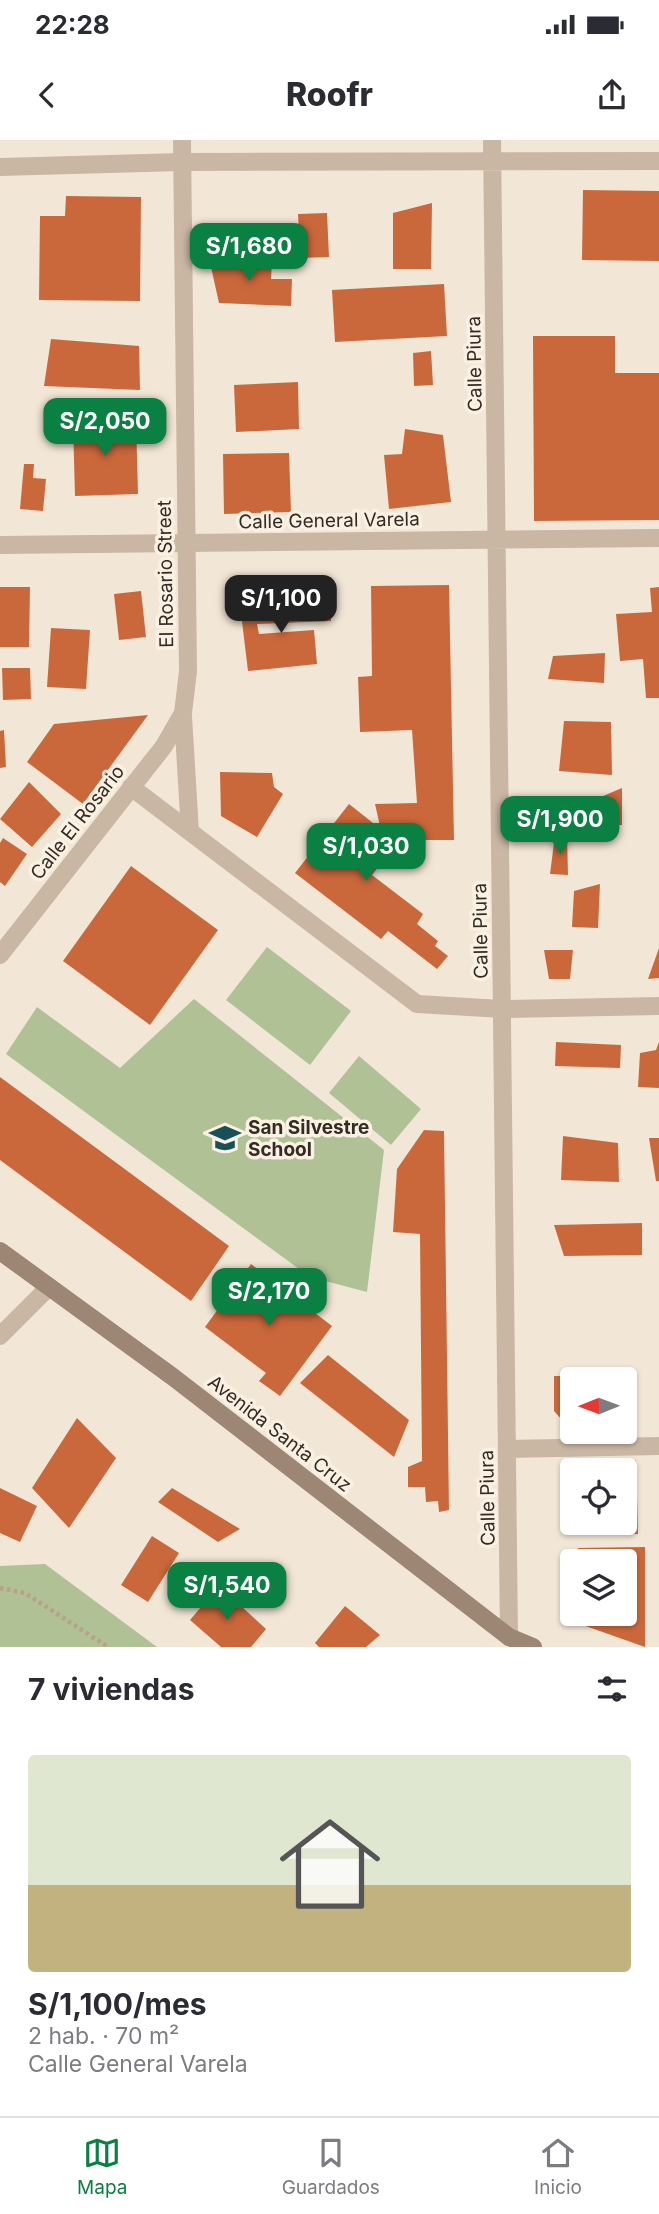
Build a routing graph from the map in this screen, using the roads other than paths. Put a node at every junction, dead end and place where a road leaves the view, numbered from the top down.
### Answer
1 (182, 140) edge
2 (492, 140) edge
3 (493, 160) junction
4 (659, 161) edge
5 (182, 162) junction
6 (0, 167) edge
7 (659, 538) edge
8 (497, 540) junction
9 (184, 543) junction
10 (0, 545) edge
11 (183, 713) junction
12 (131, 787) junction
13 (190, 832) junction
14 (0, 955) edge
15 (659, 1006) edge
16 (502, 1009) junction
17 (0, 1251) edge
18 (49, 1287) junction
19 (0, 1336) edge
20 (659, 1446) edge
21 (507, 1449) junction
22 (504, 1642) edge
23 (533, 1647) edge

1 - 5 street, El Rosario Street
2 - 3 street, Calle Piura
3 - 4 street
3 - 5 street
3 - 8 street, Calle Piura
5 - 6 street
5 - 9 street, El Rosario Street
7 - 8 street, Calle General Varela
8 - 9 street, Calle General Varela
8 - 16 street, Calle Piura
9 - 10 street, Calle General Varela
9 - 11 street, El Rosario Street
11 - 12 street, Calle El Rosario
11 - 13 street
12 - 13 street
12 - 14 street, Calle El Rosario
13 - 16 street
15 - 16 street
16 - 21 street, Calle Piura
17 - 18 main road, Avenida Santa Cruz
18 - 19 street
18 - 22 main road, Avenida Santa Cruz
20 - 21 street
21 - 22 street, Calle Piura
22 - 23 main road, Avenida Santa Cruz

